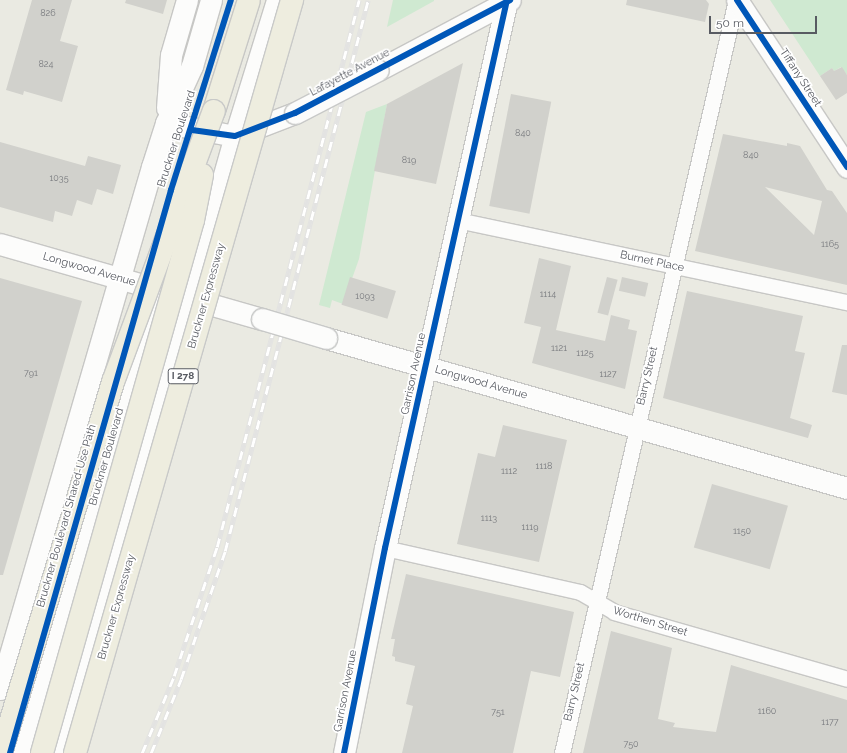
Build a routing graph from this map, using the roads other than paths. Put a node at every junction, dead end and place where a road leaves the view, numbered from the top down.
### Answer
1 (187, 0) edge
2 (210, 0) edge
3 (242, 0) edge
4 (249, 0) edge
5 (277, 0) edge
6 (292, 0) edge
7 (736, 0) edge
8 (508, 1) edge
9 (214, 111) junction
10 (166, 123) junction
11 (204, 132) junction
12 (235, 136) junction
13 (847, 167) edge
14 (457, 220) junction
15 (0, 244) edge
16 (672, 267) junction
17 (119, 279) junction
18 (161, 290) junction
19 (190, 299) junction
20 (847, 302) edge
21 (426, 367) junction
22 (636, 427) junction
23 (847, 488) edge
24 (385, 548) junction
25 (596, 601) junction
26 (847, 679) edge
27 (1, 684) edge
28 (40, 692) junction
29 (75, 702) junction
30 (1, 753) edge
31 (21, 753) edge
32 (42, 753) edge
33 (58, 753) edge
34 (75, 753) edge
35 (344, 753) edge
36 (562, 753) edge

1 - 10 main road, Bruckner Boulevard
2 - 10 main road, Bruckner Boulevard
3 - 11 main road, Bruckner Boulevard
4 - 9 highway, I 278
5 - 12 main road
6 - 34 highway, Bruckner Expressway / I 278, bridge
7 - 13 main road, Tiffany Street
7 - 16 street, Barry Street
8 - 12 main road, Lafayette Avenue, bridge
8 - 14 main road, Garrison Avenue
9 - 30 highway, bridge
9 - 32 highway, I 278, bridge
10 - 11 main road, Lafayette Avenue
10 - 17 main road, Bruckner Boulevard
11 - 12 main road, Lafayette Avenue
11 - 18 main road, Bruckner Boulevard
12 - 19 main road
14 - 16 street, Burnet Place
14 - 21 main road, Garrison Avenue
15 - 17 main road, Longwood Avenue
16 - 20 street, Burnet Place
16 - 22 street, Barry Street
17 - 18 main road, Longwood Avenue
17 - 27 main road, Bruckner Boulevard
18 - 19 main road, Longwood Avenue
18 - 28 main road, Bruckner Boulevard
19 - 21 main road, Longwood Avenue, bridge
19 - 29 main road
21 - 22 main road, Longwood Avenue
21 - 24 main road, Garrison Avenue
22 - 23 main road, Longwood Avenue
22 - 25 street, Barry Street
24 - 25 street, Worthen Street
24 - 35 main road, Garrison Avenue
25 - 26 street, Worthen Street
25 - 36 street, Barry Street
27 - 28 street
28 - 29 street
28 - 31 main road, Bruckner Boulevard
29 - 33 main road

